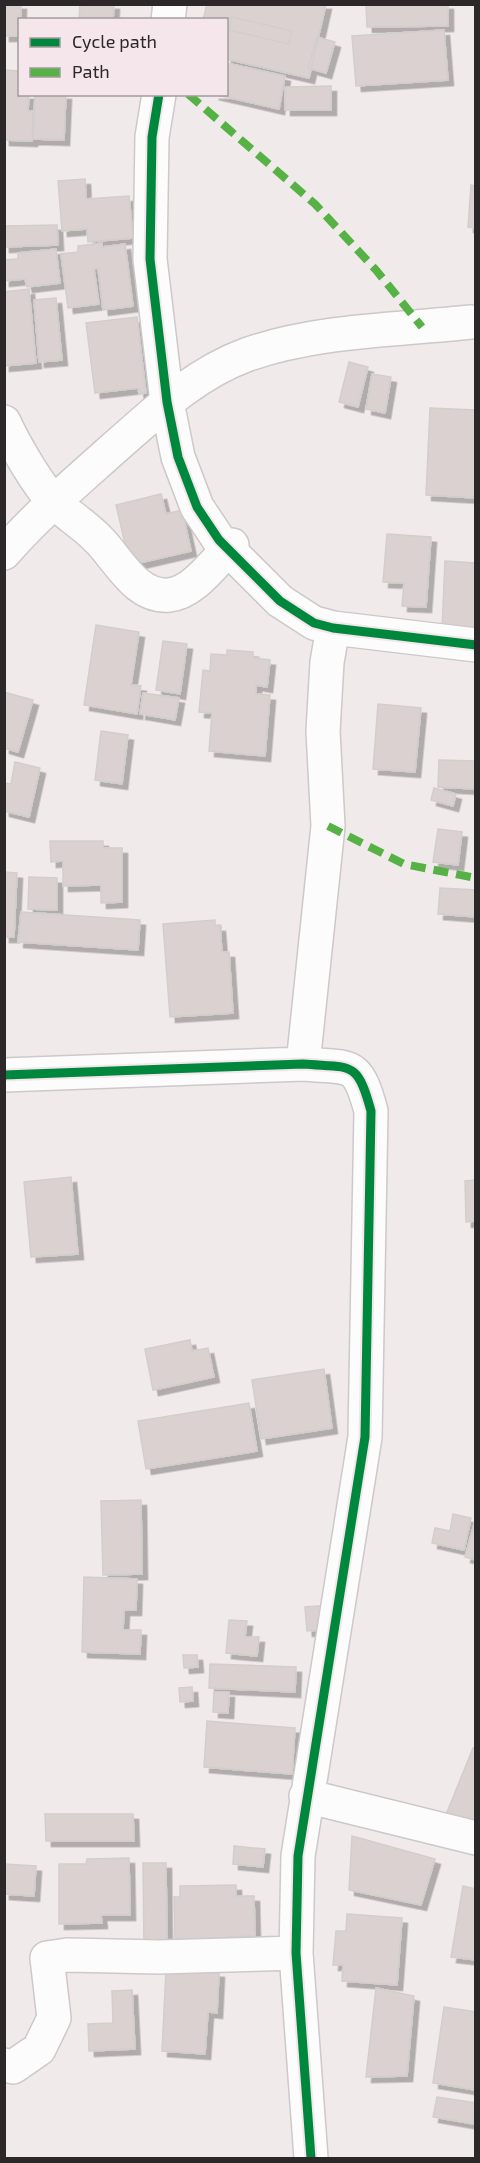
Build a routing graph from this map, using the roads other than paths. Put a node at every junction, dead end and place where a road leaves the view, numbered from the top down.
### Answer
1 (159, 96) edge
2 (474, 318) edge
3 (167, 402) junction
4 (4, 422) edge
5 (54, 501) junction
6 (230, 547) junction
7 (4, 553) edge
8 (333, 628) junction
9 (476, 645) edge
10 (303, 1064) junction
11 (4, 1075) edge
12 (306, 1796) junction
13 (476, 1838) edge
14 (296, 1953) junction
15 (4, 2066) edge
16 (311, 2158) edge

1 - 3 street
2 - 3 street
3 - 5 street
3 - 6 street
4 - 5 street
5 - 6 street
5 - 7 street
6 - 8 street
8 - 9 street
8 - 10 street
10 - 11 street
10 - 12 street
12 - 13 street
12 - 14 street
14 - 15 street
14 - 16 street

